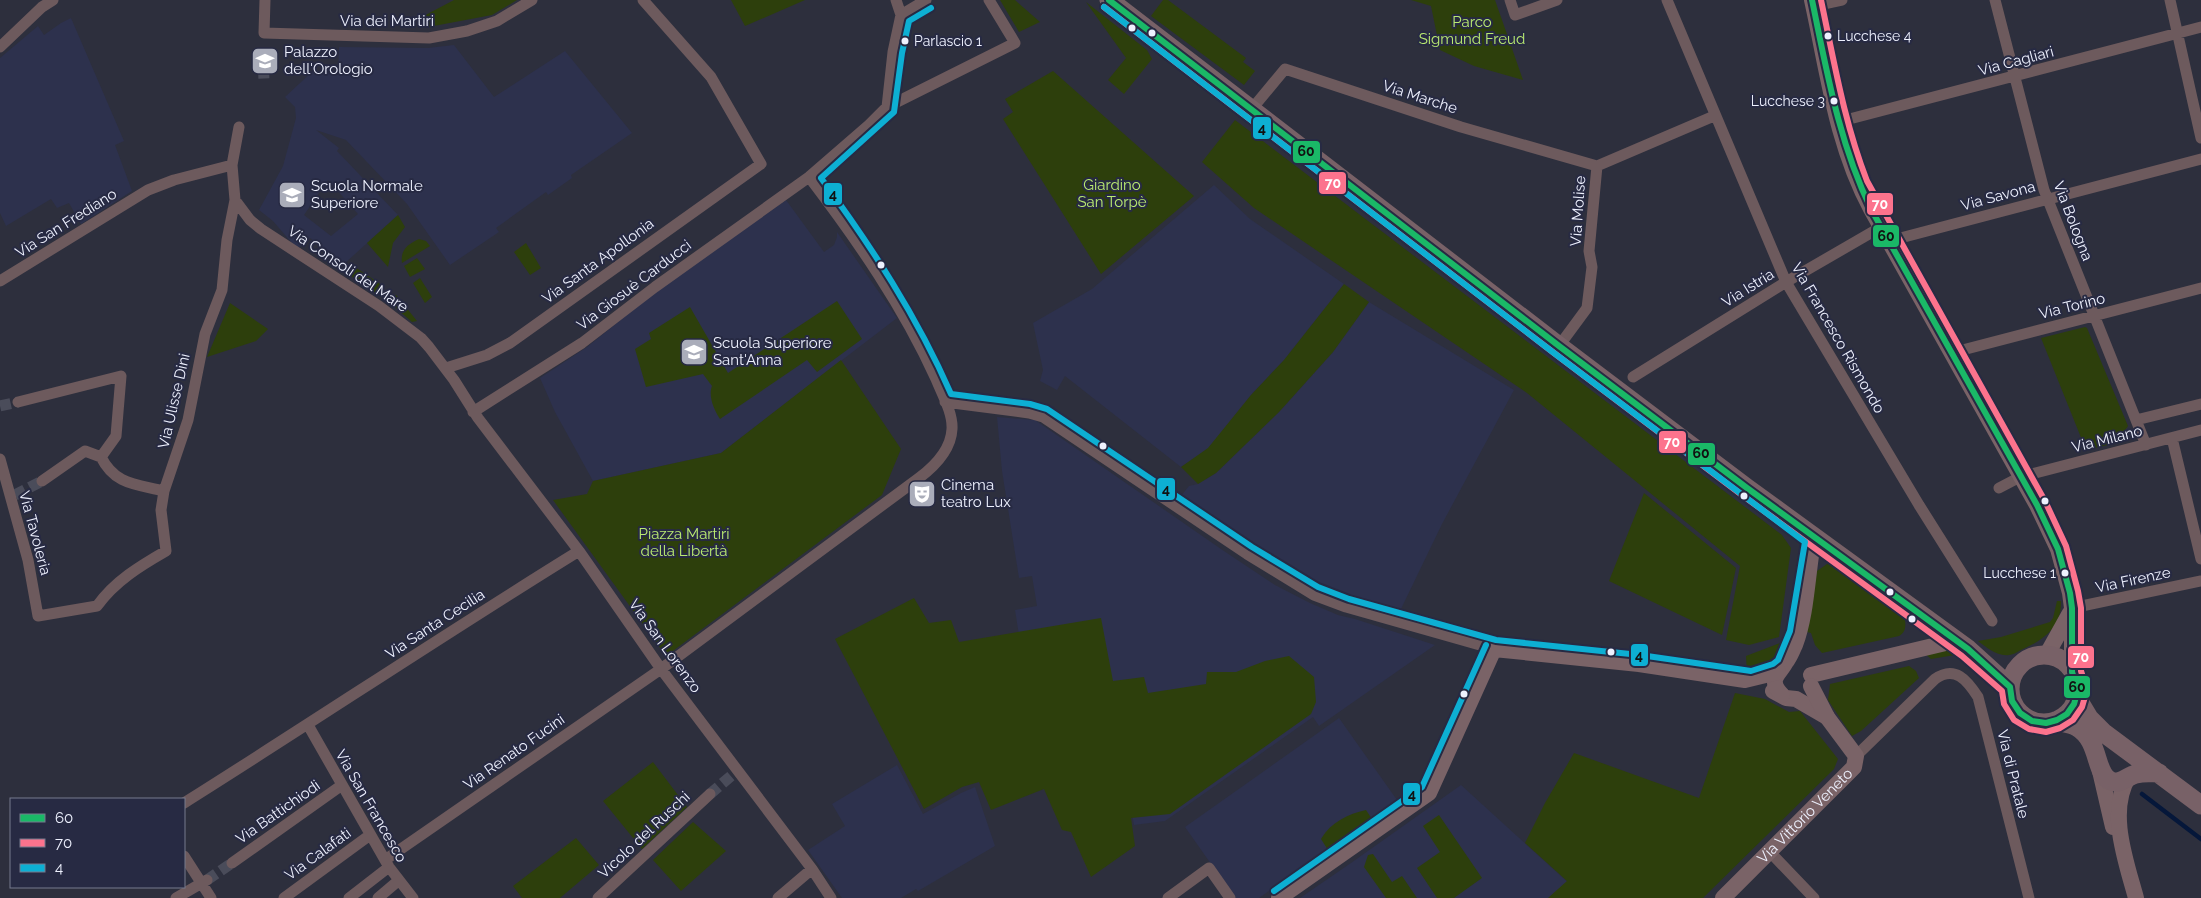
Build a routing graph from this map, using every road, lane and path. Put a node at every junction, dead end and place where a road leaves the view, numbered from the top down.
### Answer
1 (53, 0) edge
2 (264, 0) edge
3 (532, 0) edge
4 (643, 0) edge
5 (896, 0) edge
6 (926, 0) edge
7 (989, 0) edge
8 (1109, 0) edge
9 (1510, 0) edge
10 (1557, 0) edge
11 (1667, 0) edge
12 (1842, 0) edge
13 (1994, 0) edge
14 (2170, 0) edge
15 (1813, 3) edge
16 (901, 15) junction
17 (2201, 27) edge
18 (2178, 34) junction
19 (0, 47) edge
20 (2014, 77) junction
21 (887, 107) junction
22 (1251, 110) junction
23 (1714, 116) junction
24 (1838, 122) junction
25 (239, 127) dead end
26 (2201, 138) edge
27 (2201, 159) edge
28 (232, 165) junction
29 (1597, 166) junction
30 (809, 176) junction
31 (2047, 199) junction
32 (236, 200) junction
33 (1885, 234) junction
34 (0, 281) edge
35 (1786, 282) junction
36 (2201, 288) edge
37 (2094, 316) junction
38 (1559, 346) junction
39 (1951, 353) junction
40 (446, 368) junction
41 (1633, 377) dead end
42 (18, 402) tunnel mouth
43 (946, 402) junction
44 (2201, 404) edge
45 (473, 412) junction
46 (2136, 420) junction
47 (2201, 430) edge
48 (2172, 438) junction
49 (2146, 445) junction
50 (101, 457) junction
51 (0, 459) edge
52 (2020, 477) junction
53 (42, 481) tunnel mouth
54 (1999, 488) dead end
55 (164, 491) junction
56 (8, 498) edge
57 (1816, 539) junction
58 (579, 551) junction
59 (2201, 559) edge
60 (2201, 581) edge
61 (97, 606) joint
62 (2072, 608) junction
63 (1992, 621) dead end
64 (1961, 645) junction
65 (1494, 649) junction
66 (2046, 656) junction
67 (2019, 666) junction
68 (1781, 668) junction
69 (661, 669) junction
70 (2072, 672) junction
71 (1752, 680) junction
72 (1811, 681) junction
73 (2010, 687) junction
74 (1924, 689) joint
75 (1789, 697) junction
76 (2076, 698) junction
77 (1827, 717) junction
78 (2055, 721) junction
79 (308, 725) junction
80 (2128, 751) junction
81 (1856, 756) junction
82 (2100, 771) junction
83 (2159, 773) junction
84 (2130, 776) junction
85 (342, 785) junction
86 (710, 794) tunnel mouth
87 (185, 802) edge
88 (2201, 805) edge
89 (370, 835) junction
90 (2123, 849) junction
91 (1770, 852) junction
92 (185, 857) edge
93 (232, 863) tunnel mouth
94 (387, 864) junction
95 (812, 870) junction
96 (205, 881) junction
97 (398, 881) junction
98 (176, 898) edge
99 (211, 898) edge
100 (284, 898) edge
101 (349, 898) edge
102 (378, 898) edge
103 (413, 898) edge
104 (598, 898) edge
105 (778, 898) edge
106 (831, 898) edge
107 (1168, 898) edge
108 (1230, 898) edge
109 (1279, 898) edge
110 (1723, 898) edge
111 (1814, 898) edge
112 (2029, 898) edge
113 (2136, 898) edge

1 - 19 street
2 - 3 street, Via dei Martiri
4 - 40 street, Via Santa Apollonia
5 - 16 street
6 - 16 street
7 - 21 street, Via Giosuè Carducci
8 - 22 main road
9 - 10 street
11 - 23 street, Via Francesco Rismondo
12 - 15 street
13 - 20 street, Via Bologna
14 - 18 street
15 - 24 street
16 - 21 street
17 - 18 street, Via Cagliari
18 - 20 street, Via Cagliari
18 - 26 street
20 - 24 street, Via Cagliari
20 - 31 street, Via Bologna
21 - 30 street, Via Giosuè Carducci
22 - 29 street, Via Marche
22 - 38 main road
23 - 29 street, Via Molise
23 - 35 street, Via Francesco Rismondo
24 - 33 street
25 - 28 street
27 - 31 street, Via Savona
28 - 32 street
28 - 34 street, Via San Frediano
29 - 38 street, Via Molise
30 - 43 street
30 - 45 street, Via Giosuè Carducci
31 - 33 street, Via Savona
31 - 37 street, Via Bologna
32 - 40 street, Via Consoli del Mare
32 - 55 street, Via Ulisse Dini
33 - 35 street, Via Istria
33 - 39 street
35 - 41 street, Via Istria
35 - 63 street, Via Francesco Rismondo
36 - 37 street, Via Torino
37 - 39 street, Via Torino
37 - 46 street, Via Bologna
38 - 57 main road
39 - 52 street
40 - 45 street, Via San Lorenzo
42 - 50 street
43 - 65 street
43 - 69 street
44 - 46 street, Via Milano
45 - 58 street, Via San Lorenzo
46 - 49 street, Via Bologna
47 - 48 street, Via Milano
48 - 49 street, Via Milano
48 - 59 street
49 - 52 street, Via Milano
50 - 53 street
50 - 55 street
51 - 56 street, Via Tavoleria
52 - 54 street, Via Milano
52 - 62 street
55 - 61 street, Via Ulisse Dini
56 - 61 street, Via Tavoleria
57 - 64 main road
57 - 68 street
58 - 69 street, Via San Lorenzo
58 - 79 street, Via Santa Cecilia
60 - 62 street, Via Firenze
62 - 66 street
62 - 70 street
64 - 67 main road
64 - 72 street
64 - 73 main road
65 - 71 street
65 - 109 street
66 - 67 main road
66 - 70 main road
67 - 73 main road
68 - 71 street
68 - 72 street
68 - 75 street
69 - 94 street, Via Renato Fucini
69 - 95 street, Via San Lorenzo
70 - 76 main road
71 - 75 street
72 - 75 street
72 - 77 street
73 - 78 main road
74 - 81 street, Via Vittorio Veneto
74 - 112 street, Via di Pratale
75 - 77 street
76 - 78 main road
76 - 80 main road
77 - 81 street
78 - 82 main road
79 - 85 street, Via San Francesco
79 - 87 street, Via Santa Cecilia
80 - 83 main road
80 - 84 main road
81 - 91 street, Via Vittorio Veneto
82 - 84 main road
82 - 90 street
83 - 84 main road
83 - 88 main road
84 - 90 street
85 - 89 street, Via San Francesco
85 - 93 street, Via Battichiodi
86 - 104 street, Vicolo del Ruschi
89 - 94 street, Via San Francesco
89 - 100 street, Via Calafati
90 - 113 street
91 - 110 street, Via Vittorio Veneto
91 - 111 street
92 - 96 street
94 - 97 street, Via San Francesco
94 - 101 street, Via Renato Fucini
95 - 105 street
95 - 106 street, Via San Lorenzo
96 - 98 street
96 - 99 street
97 - 102 street
97 - 103 street, Via San Francesco
107 - 108 street

